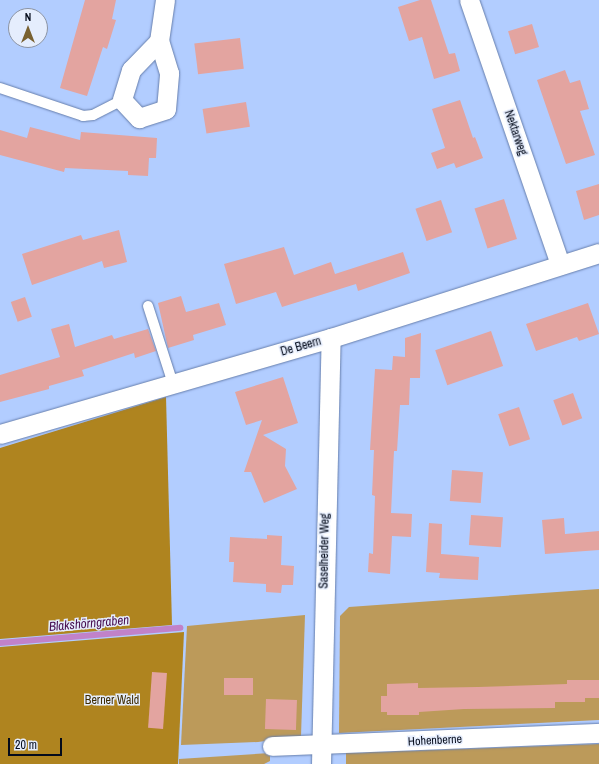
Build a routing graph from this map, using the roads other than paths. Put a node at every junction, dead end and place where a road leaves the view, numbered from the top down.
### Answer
1 (165, 0) edge
2 (469, 0) edge
3 (159, 41) junction
4 (0, 88) edge
5 (122, 100) junction
6 (599, 253) edge
7 (560, 265) junction
8 (148, 306) dead end
9 (331, 338) junction
10 (173, 384) junction
11 (0, 434) edge
12 (599, 733) edge
13 (272, 746) dead end
14 (321, 755) edge

1 - 3 street
2 - 7 street, Nektarweg
3 - 5 street
3 - 5 street
4 - 5 lane
6 - 7 street, De Beern
7 - 9 street, De Beern
8 - 10 lane
9 - 10 street, De Beern
9 - 14 street, Saselheider Weg
10 - 11 street, De Beern
12 - 14 street, Hohenberne
13 - 14 street, Hohenberne

